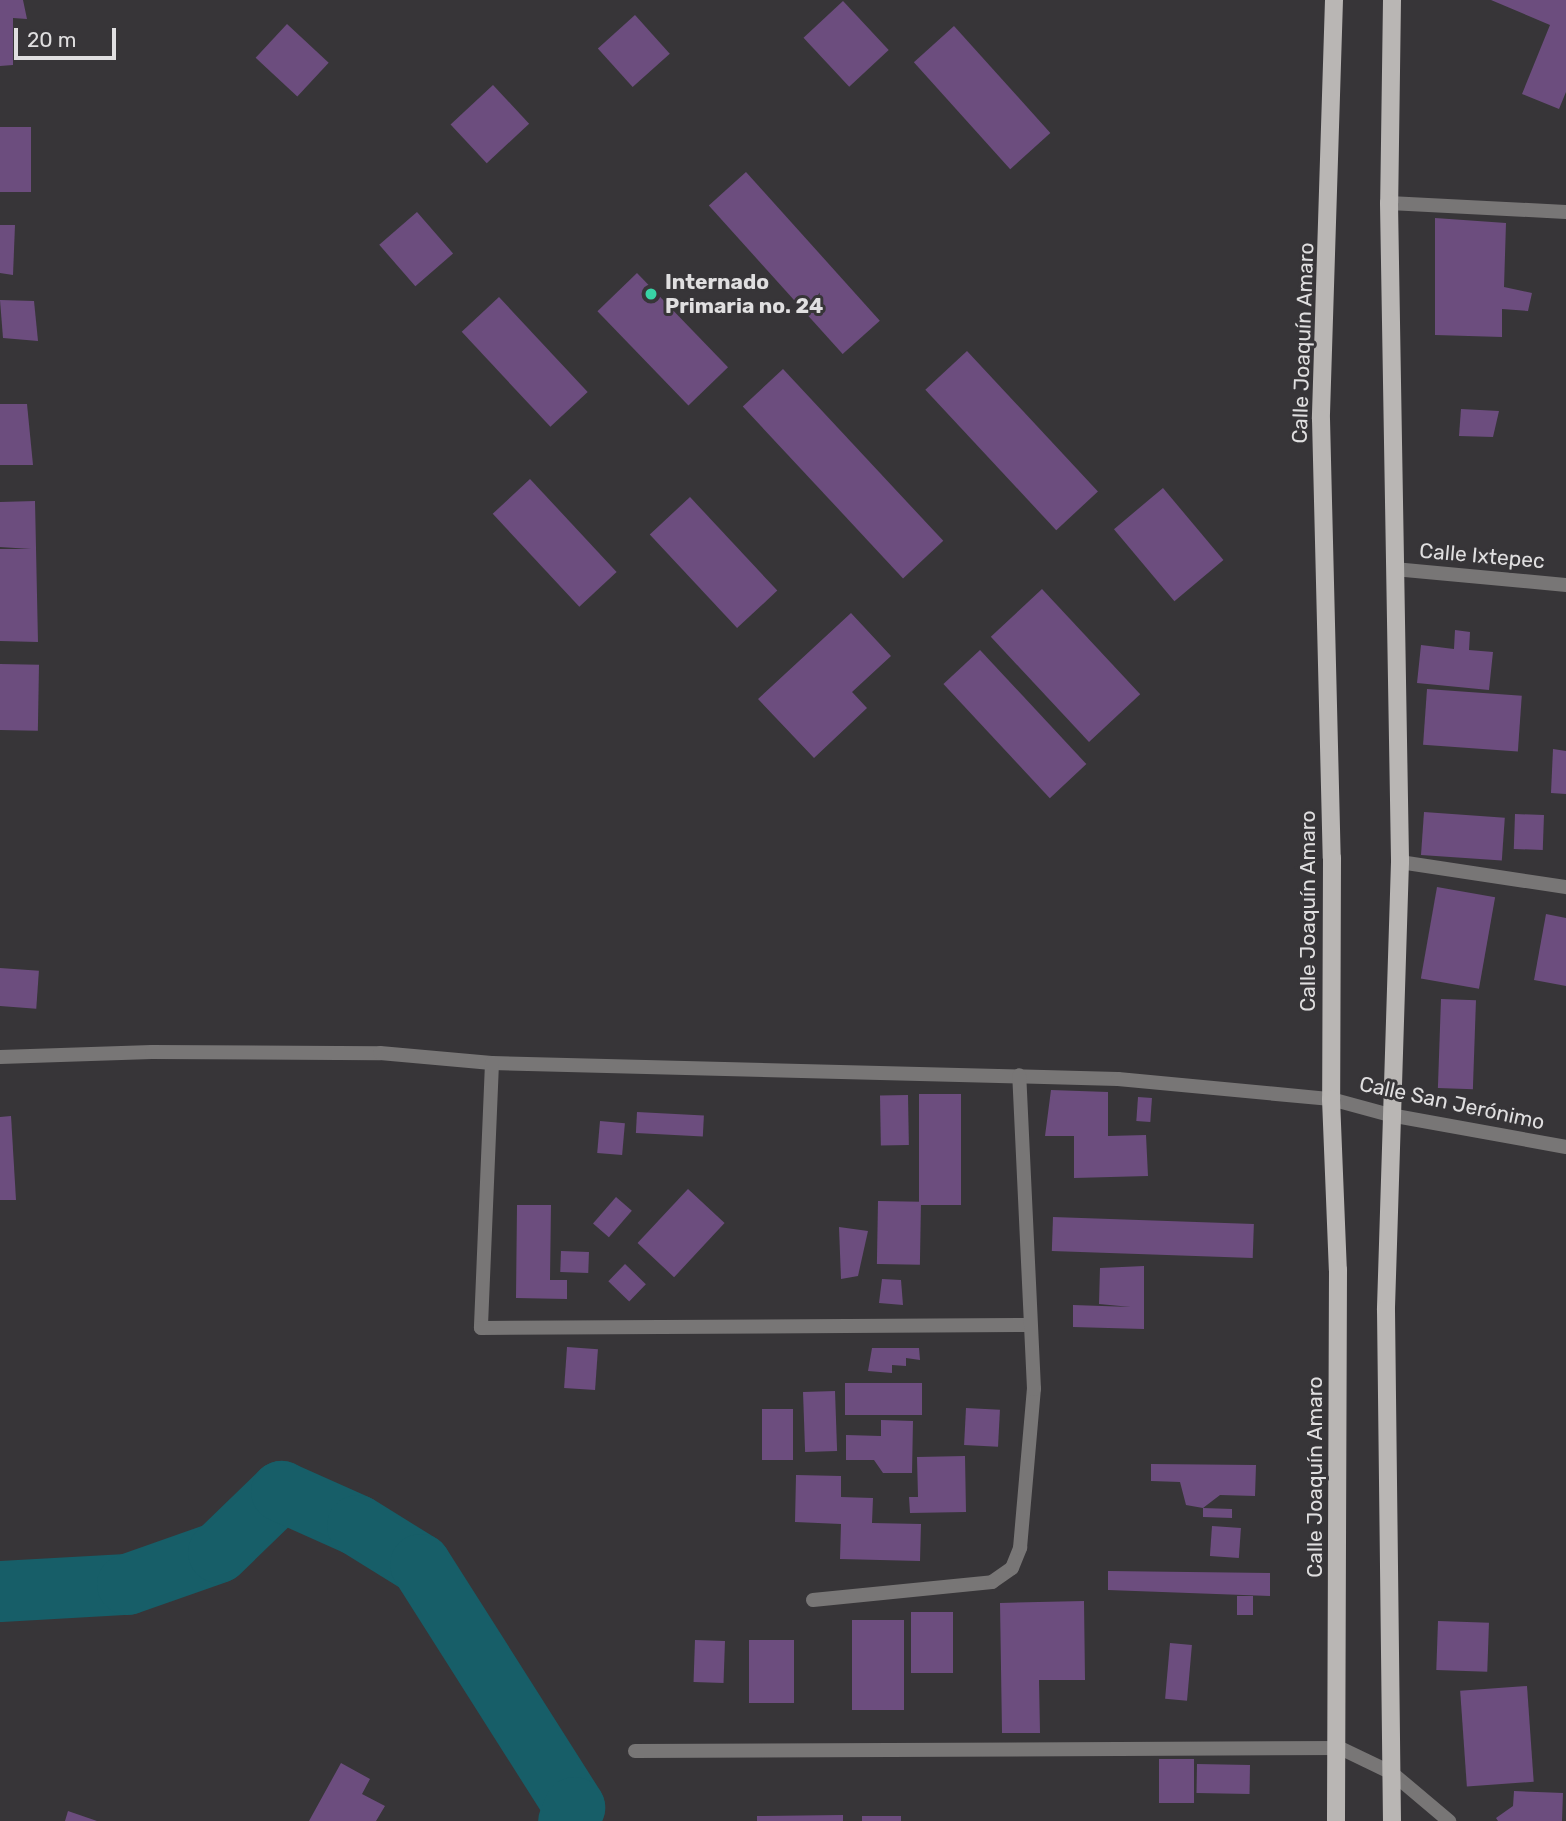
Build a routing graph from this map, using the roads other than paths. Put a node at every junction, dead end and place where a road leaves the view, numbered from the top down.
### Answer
1 (1334, 0) edge
2 (1392, 0) edge
3 (1390, 203) junction
4 (1566, 212) edge
5 (1394, 569) junction
6 (1566, 585) edge
7 (1401, 862) junction
8 (1566, 887) edge
9 (0, 1057) edge
10 (492, 1063) junction
11 (1019, 1075) junction
12 (1331, 1099) junction
13 (1390, 1115) junction
14 (1566, 1147) edge
15 (1030, 1325) junction
16 (813, 1600) dead end
17 (1340, 1748) junction
18 (635, 1751) dead end
19 (1392, 1773) junction
20 (1336, 1821) edge
21 (1392, 1821) edge
22 (1449, 1821) edge

1 - 12 main road, Calle Joaquín Amaro
2 - 3 main road
3 - 4 street
3 - 5 main road
5 - 6 street, Calle Ixtepec
5 - 7 main road
7 - 8 street
7 - 13 main road
9 - 10 street, Calle San Jerónimo
10 - 11 street, Calle San Jerónimo
10 - 15 street
11 - 12 street, Calle San Jerónimo
11 - 15 street
12 - 13 street, Calle San Jerónimo
12 - 17 main road, Calle Joaquín Amaro
13 - 14 street, Calle San Jerónimo
13 - 19 main road
15 - 16 street
17 - 18 street
17 - 19 street
17 - 20 main road, Calle Joaquín Amaro
19 - 21 main road
19 - 22 street

